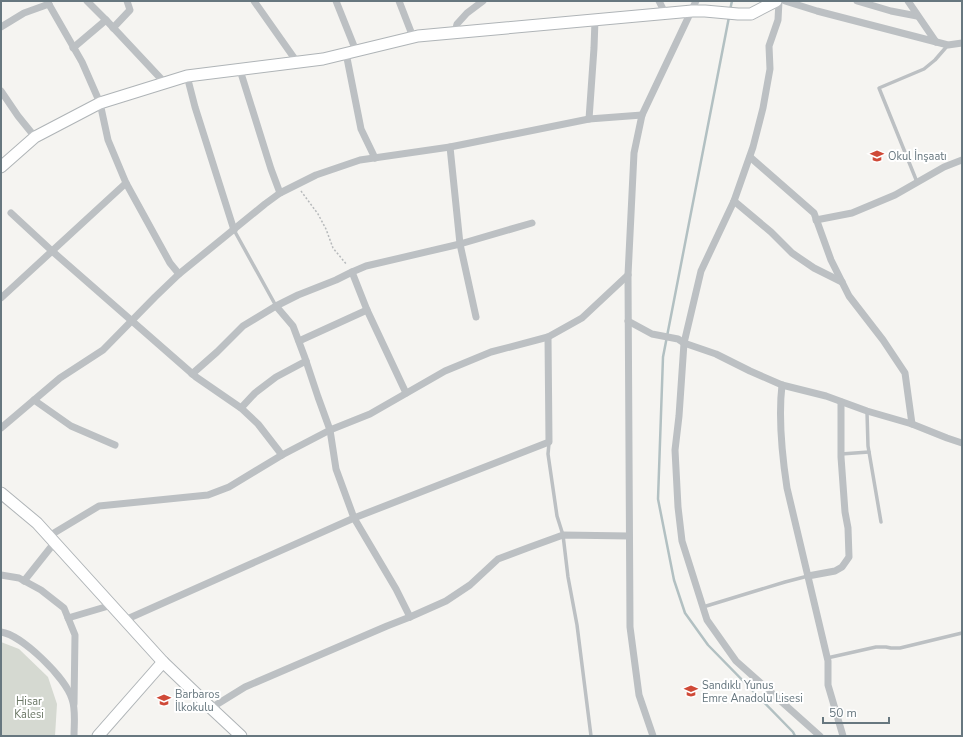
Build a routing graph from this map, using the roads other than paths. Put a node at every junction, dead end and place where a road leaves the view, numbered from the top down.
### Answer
1 (87, 1) edge
2 (127, 1) edge
3 (254, 1) edge
4 (336, 1) edge
5 (399, 1) edge
6 (482, 1) edge
7 (659, 1) edge
8 (776, 1) edge
9 (779, 1) edge
10 (785, 1) edge
11 (857, 1) edge
12 (908, 1) edge
13 (48, 2) edge
14 (694, 6) edge
15 (665, 13) junction
16 (917, 16) junction
17 (106, 20) junction
18 (595, 20) junction
19 (1, 27) edge
20 (113, 28) junction
21 (455, 32) junction
22 (413, 37) junction
23 (936, 42) junction
24 (962, 43) edge
25 (948, 45) junction
26 (73, 48) junction
27 (351, 52) junction
28 (297, 62) junction
29 (240, 70) junction
30 (187, 76) junction
31 (165, 83) junction
32 (1, 91) edge
33 (100, 103) junction
34 (642, 115) junction
35 (588, 119) junction
36 (35, 137) junction
37 (450, 147) junction
38 (750, 157) junction
39 (375, 158) junction
40 (962, 160) edge
41 (1, 167) edge
42 (917, 182) junction
43 (126, 183) junction
44 (280, 192) junction
45 (734, 201) junction
46 (11, 213) dead end
47 (816, 220) junction
48 (532, 223) dead end
49 (234, 230) junction
50 (460, 244) junction
51 (52, 251) junction
52 (352, 272) junction
53 (179, 274) junction
54 (628, 276) junction
55 (842, 282) junction
56 (1, 298) edge
57 (276, 306) junction
58 (367, 310) junction
59 (476, 317) dead end
60 (131, 321) junction
61 (628, 321) junction
62 (548, 337) junction
63 (299, 341) junction
64 (681, 341) junction
65 (306, 361) junction
66 (192, 374) junction
67 (782, 386) junction
68 (406, 393) junction
69 (34, 400) junction
70 (841, 402) junction
71 (241, 408) junction
72 (867, 411) junction
73 (912, 424) junction
74 (1, 428) edge
75 (330, 430) junction
76 (549, 442) junction
77 (962, 442) edge
78 (115, 445) dead end
79 (869, 452) junction
80 (841, 454) junction
81 (282, 455) junction
82 (1, 492) edge
83 (354, 518) junction
84 (882, 522) dead end
85 (562, 535) junction
86 (629, 536) junction
87 (52, 539) junction
88 (1, 575) edge
89 (808, 576) junction
90 (24, 580) junction
91 (112, 605) junction
92 (703, 607) junction
93 (410, 617) junction
94 (68, 618) junction
95 (125, 620) junction
96 (1, 632) edge
97 (962, 633) edge
98 (827, 658) junction
99 (163, 662) junction
100 (74, 704) junction
101 (210, 708) junction
102 (74, 736) edge
103 (98, 736) edge
104 (241, 736) edge
105 (591, 736) edge
106 (653, 736) edge
107 (820, 736) edge
108 (843, 736) edge

1 - 17 street
2 - 20 street
3 - 28 street
4 - 27 street
5 - 22 street
6 - 21 street
7 - 15 street
8 - 14 street
9 - 38 street
10 - 23 street
11 - 16 street
12 - 16 street
13 - 19 street
13 - 26 street
14 - 15 street
14 - 34 street
15 - 18 street
16 - 23 street
17 - 20 street
17 - 26 street
18 - 21 street
18 - 35 street
20 - 31 street
21 - 22 street
22 - 27 street
23 - 25 street
24 - 25 street
25 - 42 lane
26 - 33 street
27 - 28 street
27 - 39 street
28 - 29 street
29 - 30 street
29 - 44 street
30 - 31 street
30 - 49 street
31 - 33 street
32 - 36 street
33 - 36 street
33 - 43 street
34 - 35 street
34 - 54 street
35 - 37 street
36 - 41 street
37 - 39 street
37 - 50 street
38 - 45 street
38 - 47 street
39 - 44 street
40 - 42 street
42 - 47 street
43 - 51 street
43 - 53 street
44 - 49 street
45 - 55 street
45 - 64 street
46 - 51 street
47 - 55 street
48 - 50 street
49 - 53 street
49 - 57 lane
50 - 52 street
50 - 59 street
51 - 56 street
51 - 60 street
52 - 57 street
52 - 58 street
53 - 60 street
54 - 61 street
54 - 62 street
55 - 73 street
57 - 63 street
57 - 66 street
58 - 63 street
58 - 68 street
60 - 66 street
60 - 69 street
61 - 64 street
61 - 86 street
62 - 68 street
62 - 76 street
63 - 65 street
64 - 67 street
64 - 92 street
65 - 71 street
65 - 75 street
66 - 71 street
67 - 70 street
67 - 89 street
68 - 75 street
69 - 74 street
69 - 78 street
70 - 72 street
70 - 80 street
71 - 81 street
72 - 73 street
72 - 79 lane
73 - 77 street
75 - 81 street
75 - 83 street
76 - 83 street
76 - 85 lane
79 - 80 lane
79 - 84 lane
80 - 89 street
81 - 87 street
82 - 87 street
83 - 93 street
83 - 95 street
85 - 86 street
85 - 93 street
85 - 105 lane
86 - 106 street
87 - 90 street
87 - 91 street
88 - 90 street
89 - 92 lane
89 - 98 street
90 - 94 street
91 - 94 street
91 - 95 street
92 - 107 street
93 - 101 street
94 - 100 street
95 - 99 street
96 - 100 street
97 - 98 lane
98 - 108 street
99 - 101 street
99 - 103 street
100 - 102 street
101 - 104 street

